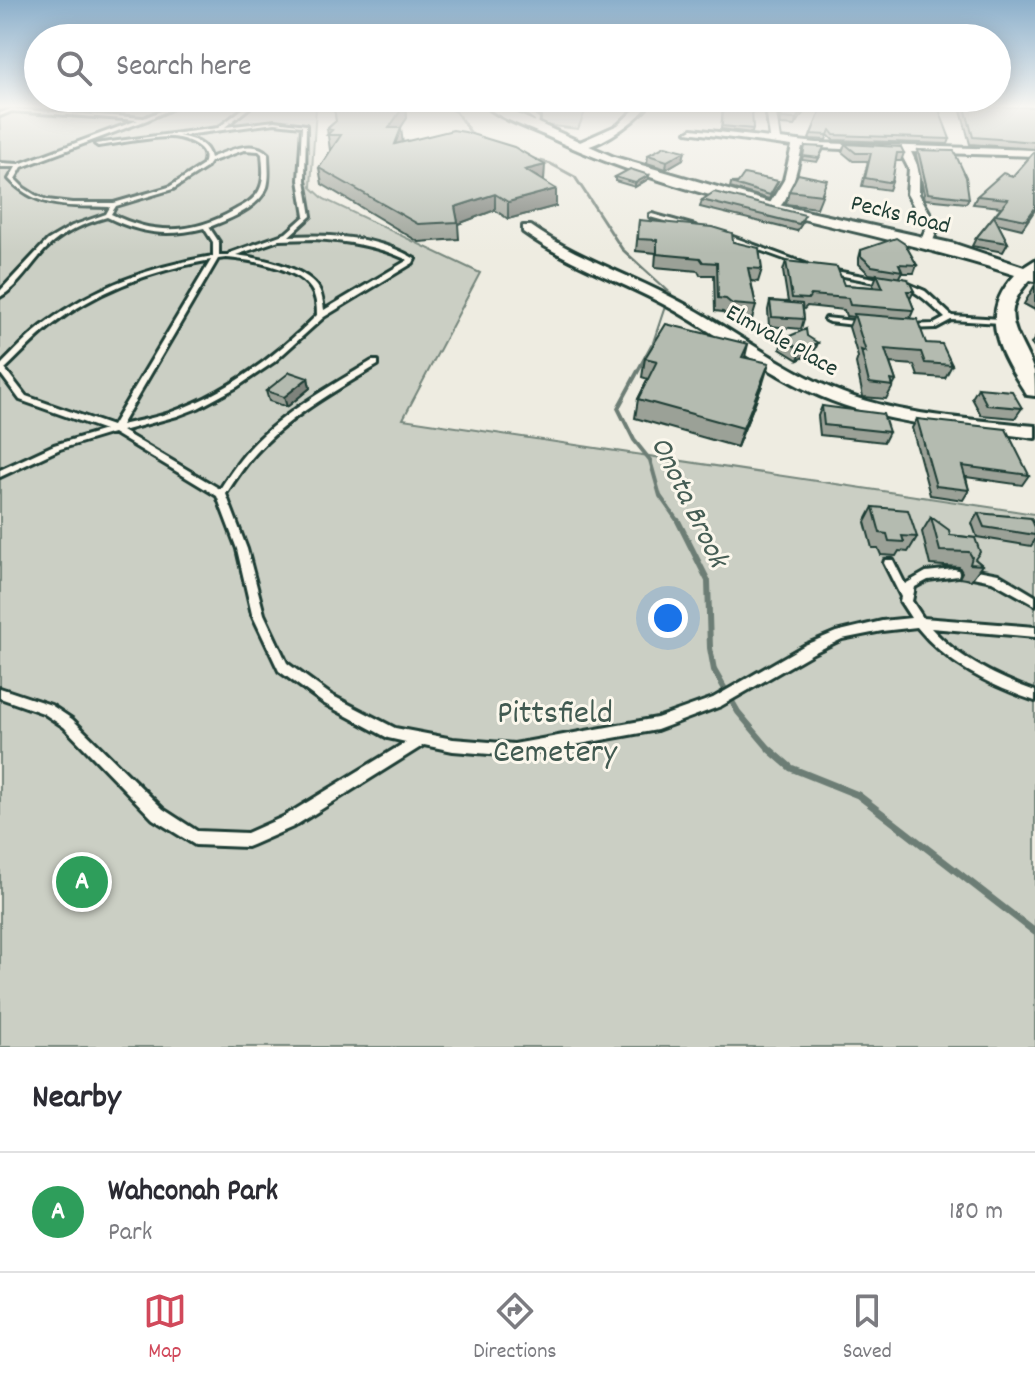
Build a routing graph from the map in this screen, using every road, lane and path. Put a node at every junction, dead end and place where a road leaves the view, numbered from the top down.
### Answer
1 (49, 156) edge
2 (209, 156) edge
3 (220, 156) edge
4 (265, 156) edge
5 (303, 156) edge
6 (599, 156) edge
7 (795, 156) edge
8 (908, 156) edge
9 (208, 161) junction
10 (0, 165) edge
11 (20, 166) junction
12 (12, 179) junction
13 (0, 186) edge
14 (114, 205) junction
15 (773, 208) junction
16 (108, 215) junction
17 (652, 216) dead end
18 (207, 228) junction
19 (527, 229) dead end
20 (280, 238) junction
21 (926, 243) junction
22 (232, 254) junction
23 (216, 257) junction
24 (812, 267) edge
25 (823, 270) edge
26 (1032, 271) edge
27 (0, 295) edge
28 (321, 315) junction
29 (950, 318) junction
30 (829, 320) dead end
31 (1001, 321) junction
32 (877, 325) edge
33 (904, 326) edge
34 (375, 363) dead end
35 (1, 369) edge
36 (1035, 390) edge
37 (114, 430) junction
38 (1035, 432) edge
39 (0, 474) edge
40 (221, 494) junction
41 (889, 563) dead end
42 (954, 573) dead end
43 (972, 573) edge
44 (905, 594) junction
45 (1035, 601) edge
46 (917, 622) junction
47 (1035, 632) edge
48 (0, 693) edge
49 (1035, 696) edge
50 (423, 739) junction

1 - 11 lane
2 - 9 lane
3 - 9 lane
4 - 18 lane
5 - 20 lane
6 - 15 street, Pecks Road
7 - 15 street
8 - 21 street
9 - 14 lane
10 - 11 lane
11 - 12 lane
12 - 13 lane
12 - 14 lane
14 - 16 lane
15 - 21 street, Pecks Road
16 - 18 lane
16 - 27 lane
17 - 24 lane
18 - 23 lane
19 - 38 street, Elmvale Place
20 - 22 lane
20 - 28 lane
21 - 26 street, Pecks Road
22 - 23 lane
22 - 28 lane
23 - 35 lane
23 - 37 lane
25 - 29 lane
26 - 31 street
28 - 37 lane
29 - 31 lane
29 - 33 lane
30 - 32 lane
31 - 36 street
34 - 40 lane
35 - 37 lane
37 - 39 lane
37 - 40 lane
40 - 50 lane
41 - 44 lane
42 - 44 lane
43 - 45 lane
44 - 46 lane
46 - 47 lane
46 - 49 lane
46 - 50 lane
48 - 50 lane

